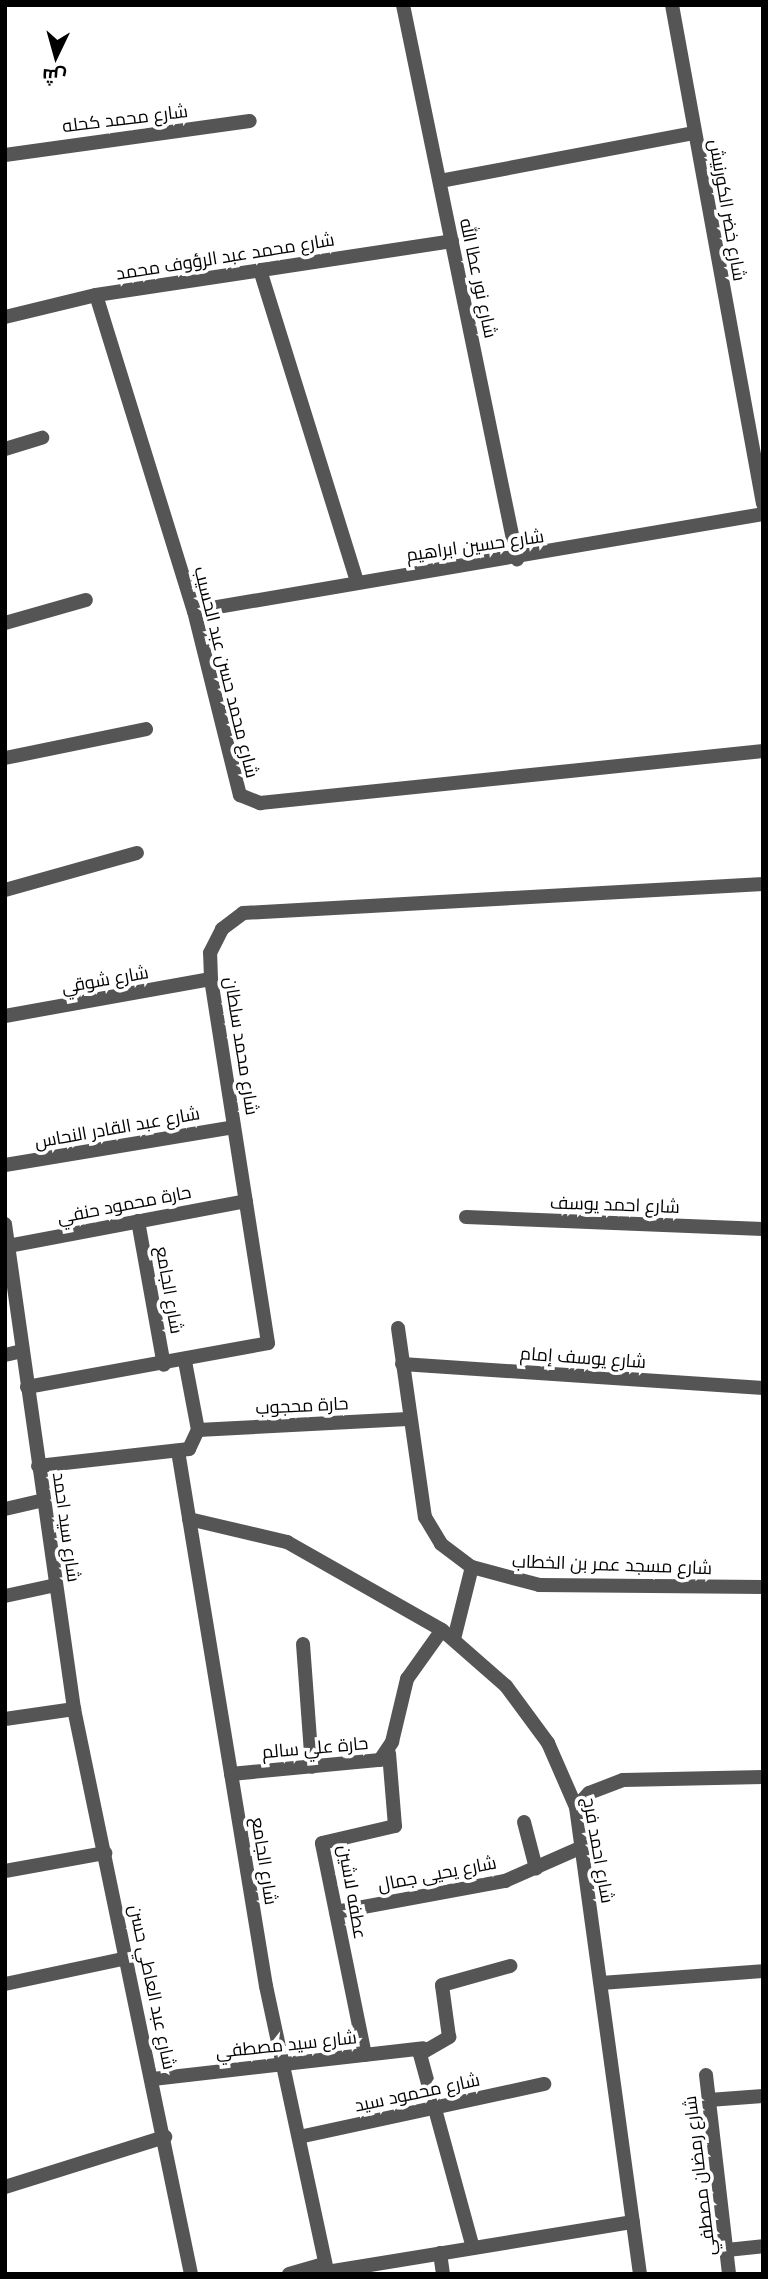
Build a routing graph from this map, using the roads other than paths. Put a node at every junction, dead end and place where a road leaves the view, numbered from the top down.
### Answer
1 (403, 5) edge
2 (671, 5) edge
3 (250, 121) dead end
4 (695, 133) junction
5 (5, 155) edge
6 (440, 181) junction
7 (452, 241) junction
8 (260, 270) junction
9 (96, 295) junction
10 (5, 317) edge
11 (42, 438) dead end
12 (5, 449) edge
13 (763, 504) edge
14 (763, 514) edge
15 (517, 559) junction
16 (357, 581) junction
17 (86, 600) dead end
18 (194, 611) junction
19 (5, 623) edge
20 (146, 729) dead end
21 (763, 751) edge
22 (5, 758) edge
23 (137, 853) dead end
24 (763, 884) edge
25 (5, 890) edge
26 (211, 979) junction
27 (5, 1017) edge
28 (234, 1127) junction
29 (5, 1165) edge
30 (246, 1201) junction
31 (466, 1217) dead end
32 (138, 1221) junction
33 (5, 1224) edge
34 (763, 1229) edge
35 (8, 1246) junction
36 (398, 1328) dead end
37 (22, 1351) junction
38 (5, 1355) edge
39 (185, 1362) junction
40 (402, 1364) junction
41 (164, 1365) junction
42 (27, 1387) junction
43 (763, 1388) edge
44 (408, 1419) junction
45 (198, 1430) junction
46 (178, 1451) junction
47 (38, 1466) junction
48 (44, 1500) junction
49 (5, 1509) edge
50 (190, 1519) junction
51 (472, 1567) junction
52 (56, 1585) junction
53 (763, 1587) edge
54 (5, 1596) edge
55 (442, 1630) junction
56 (454, 1639) junction
57 (303, 1643) dead end
58 (74, 1709) junction
59 (5, 1719) edge
60 (389, 1753) junction
61 (312, 1767) junction
62 (231, 1774) junction
63 (763, 1777) edge
64 (576, 1807) junction
65 (524, 1822) dead end
66 (582, 1847) junction
67 (105, 1853) junction
68 (536, 1868) junction
69 (5, 1871) edge
70 (336, 1912) junction
71 (127, 1958) junction
72 (510, 1966) dead end
73 (763, 1970) edge
74 (601, 1983) junction
75 (5, 1984) edge
76 (423, 2048) junction
77 (365, 2055) junction
78 (283, 2064) junction
79 (706, 2075) dead end
80 (153, 2078) junction
81 (544, 2084) dead end
82 (763, 2096) edge
83 (709, 2100) junction
84 (434, 2108) junction
85 (165, 2137) junction
86 (299, 2137) junction
87 (5, 2187) edge
88 (633, 2222) junction
89 (763, 2246) edge
90 (473, 2248) junction
91 (727, 2250) junction
92 (440, 2253) junction
93 (327, 2270) edge
94 (191, 2274) edge
95 (289, 2274) edge
96 (443, 2274) edge
97 (640, 2274) edge
98 (729, 2274) edge

1 - 6 street, شارع نور عطا الله
2 - 4 street, شارع خضر الكورنيش
3 - 5 street, شارع محمد كحله
4 - 6 street
4 - 13 street, شارع خضر الكورنيش
6 - 7 street, شارع نور عطا الله
7 - 8 street, شارع محمد عبد الرؤوف محمد
7 - 15 street, شارع نور عطا الله
8 - 9 street, شارع محمد عبد الرؤوف محمد
8 - 16 street
9 - 10 street, شارع محمد عبد الرؤوف محمد
9 - 18 street, شارع محمد حسن عبد الحسيب
11 - 12 street
14 - 15 street, شارع حسين ابراهيم
15 - 16 street, شارع حسين ابراهيم
16 - 18 street, شارع حسين ابراهيم
17 - 19 street
18 - 21 street, شارع محمد حسن عبد الحسيب
20 - 22 street
23 - 25 street
24 - 26 street, شارع محمد سلطان
26 - 27 street, شارع شوقي
26 - 28 street, شارع محمد سلطان
28 - 29 street, شارع عبد القادر النحاس
28 - 30 street, شارع محمد سلطان
30 - 32 street, حارة محمود حنفي
30 - 39 street, شارع محمد سلطان
31 - 34 street, شارع احمد يوسف
32 - 35 street, حارة محمود حنفي
32 - 41 street, شارع الجامع
33 - 35 street, شارع سيد احمد
35 - 37 street, شارع سيد احمد
36 - 40 street, شارع مسجد عمر بن الخطاب
37 - 38 street
37 - 42 street, شارع سيد احمد
39 - 41 street, شارع محمد سلطان
39 - 45 street
40 - 43 street, شارع يوسف إمام
40 - 44 street, شارع مسجد عمر بن الخطاب
41 - 42 street, شارع محمد سلطان
42 - 47 street, شارع سيد احمد
44 - 45 street, حارة محجوب
44 - 51 street, شارع مسجد عمر بن الخطاب
45 - 46 street
46 - 47 street
46 - 50 street, شارع الجامع
47 - 48 street, شارع سيد احمد
48 - 49 street
48 - 52 street, شارع سيد احمد
50 - 55 street, شارع احمد فرج
50 - 62 street, شارع الجامع
51 - 53 street, شارع مسجد عمر بن الخطاب
51 - 56 street
52 - 54 street
52 - 58 street, شارع سيد احمد
55 - 56 street, شارع احمد فرج
55 - 60 street, حارة علي سالم
56 - 64 street, شارع احمد فرج
57 - 61 street
58 - 59 street
58 - 67 street, شارع عبد العاطي حسن
60 - 61 street, حارة علي سالم
60 - 70 street, عطفه لاشين
61 - 62 street, حارة علي سالم
62 - 78 street, شارع الجامع
63 - 64 street
64 - 66 street, شارع احمد فرج
65 - 68 street
66 - 68 street, شارع يحيى جمال
66 - 74 street, شارع احمد فرج
67 - 69 street
67 - 71 street, شارع عبد العاطي حسن
68 - 70 street, شارع يحيى جمال
70 - 77 street, عطفه لاشين
71 - 75 street
71 - 80 street, شارع عبد العاطي حسن
72 - 76 street, شارع سيد مصطفي
73 - 74 street
74 - 88 street, شارع احمد فرج
76 - 77 street, شارع سيد مصطفي
76 - 84 street
77 - 78 street, شارع سيد مصطفي
78 - 80 street, شارع سيد مصطفي
78 - 86 street, شارع الجامع
79 - 83 street, شارع رمضان مصطفي
80 - 85 street, شارع عبد العاطي حسن
81 - 84 street, شارع محمود سيد
82 - 83 street
83 - 91 street, شارع رمضان مصطفي
84 - 86 street, شارع محمود سيد
84 - 90 street
85 - 87 street
85 - 94 street, شارع عبد العاطي حسن
86 - 93 street, شارع الجامع
88 - 90 street
88 - 97 street, شارع احمد فرج
89 - 91 street
90 - 92 street
91 - 98 street, شارع رمضان مصطفي
92 - 93 street
92 - 96 street
93 - 95 street

